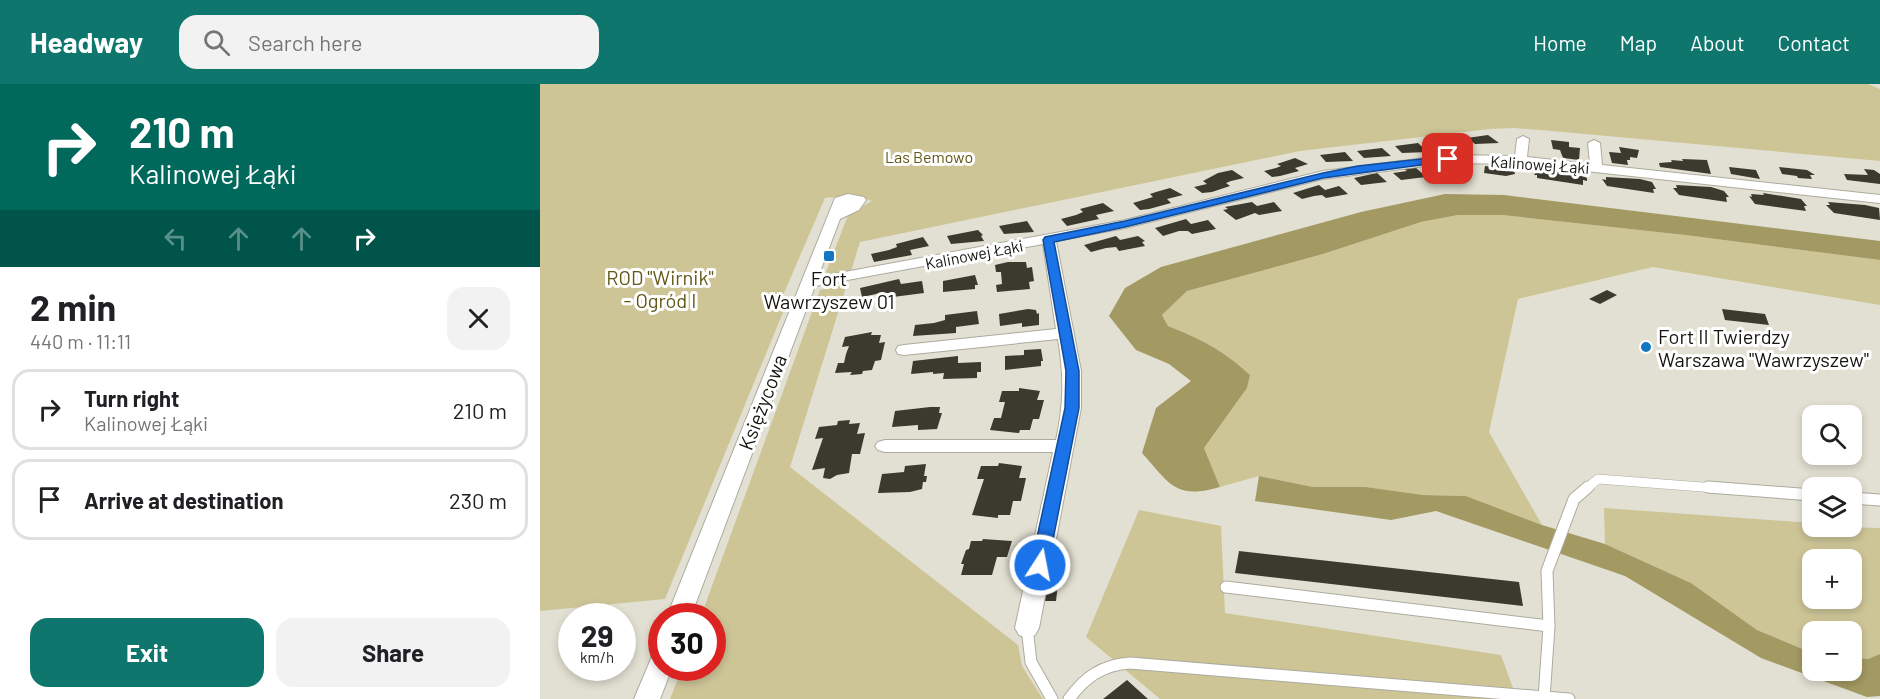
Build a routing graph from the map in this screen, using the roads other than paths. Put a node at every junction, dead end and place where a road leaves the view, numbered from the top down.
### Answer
1 (1594, 143) dead end
2 (1596, 168) junction
3 (1880, 200) edge
4 (834, 217) junction
5 (1049, 240) junction
6 (808, 283) junction
7 (1064, 333) junction
8 (904, 350) dead end
9 (885, 446) dead end
10 (1064, 446) junction
11 (1802, 494) edge
12 (1862, 499) edge
13 (1880, 500) edge
14 (1226, 587) dead end
15 (684, 603) edge
16 (1549, 626) junction
17 (1027, 628) joint
18 (654, 681) edge
19 (1544, 698) edge
20 (647, 699) edge
21 (1053, 699) edge
22 (1069, 699) edge
23 (1569, 699) edge

1 - 2 street
2 - 3 street, Kalinowej Łąki
2 - 5 street, Kalinowej Łąki
4 - 4 street, Księżycowa
4 - 6 street, Księżycowa
5 - 6 street, Kalinowej Łąki
5 - 7 street
6 - 15 street, Księżycowa
7 - 8 street
7 - 10 street
9 - 10 street
10 - 17 street
11 - 16 lane
12 - 13 lane
14 - 16 lane
16 - 19 lane
17 - 21 lane
18 - 20 street
19 - 22 lane
19 - 23 lane

